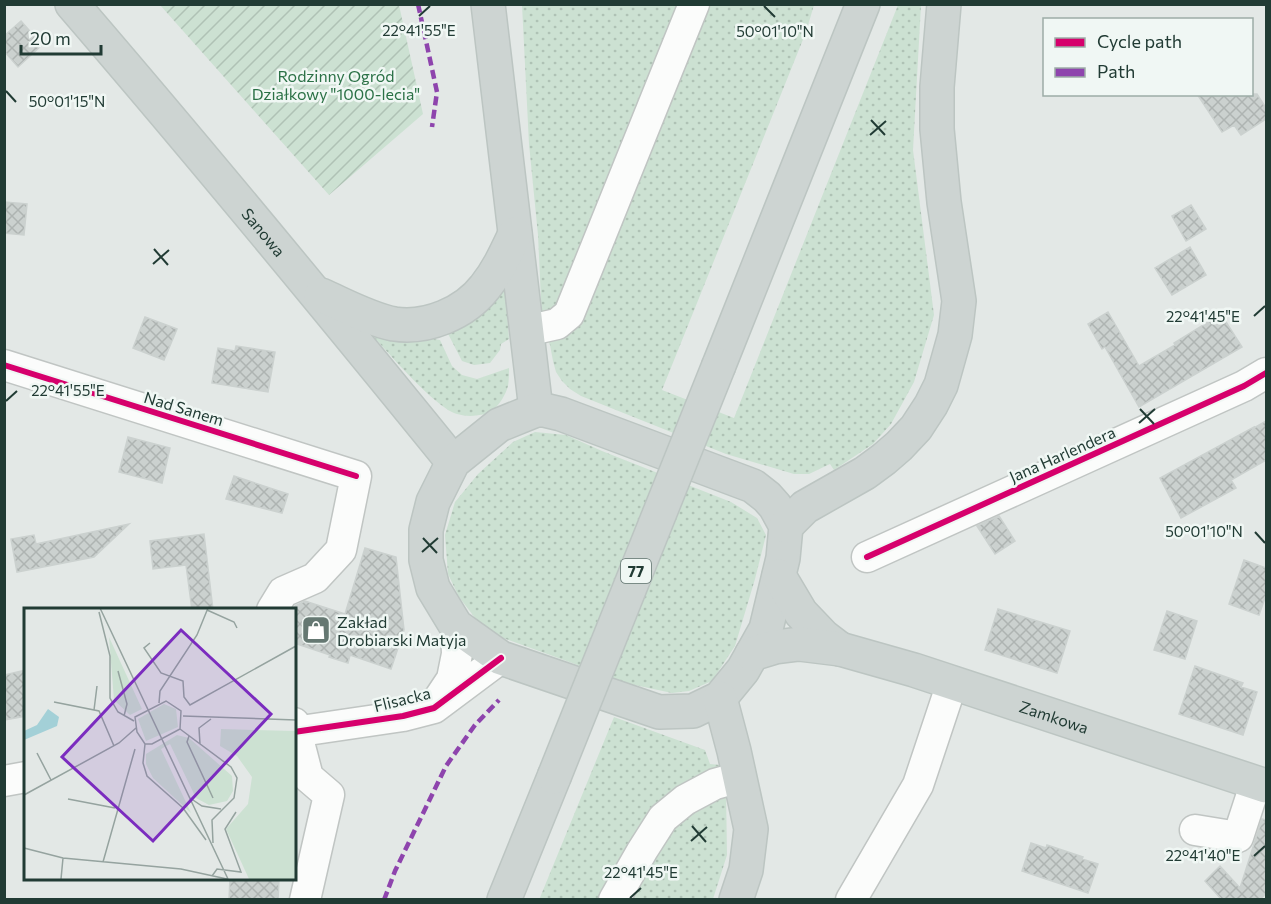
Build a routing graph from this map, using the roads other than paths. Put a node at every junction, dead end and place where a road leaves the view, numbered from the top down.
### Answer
1 (72, 4) edge
2 (488, 4) edge
3 (694, 4) edge
4 (944, 4) edge
5 (856, 11) edge
6 (515, 234) junction
7 (316, 294) junction
8 (526, 331) junction
9 (4, 365) edge
10 (1266, 373) edge
11 (536, 410) junction
12 (453, 462) junction
13 (786, 526) junction
14 (867, 557) dead end
15 (779, 576) junction
16 (273, 608) edge
17 (456, 626) junction
18 (840, 649) junction
19 (752, 654) junction
20 (501, 658) junction
21 (952, 683) junction
22 (720, 698) junction
23 (434, 708) junction
24 (296, 729) edge
25 (296, 733) edge
26 (24, 777) edge
27 (740, 777) junction
28 (4, 781) edge
29 (1261, 784) edge
30 (1195, 830) dead end
31 (305, 900) edge
32 (504, 900) edge
33 (614, 900) edge
34 (736, 900) edge
35 (851, 900) edge

1 - 7 main road, Sanowa
2 - 6 main road
3 - 8 street
4 - 13 main road
5 - 32 main road, 77, bridge
6 - 7 main road
6 - 8 main road
7 - 12 main road, Sanowa
8 - 11 main road
9 - 16 street, Nad Sanem
10 - 14 street, Jana Harlendera
11 - 12 main road
11 - 13 main road
12 - 17 main road
13 - 15 main road
15 - 18 main road, Zamkowa
15 - 19 main road
17 - 20 main road
17 - 23 street, Flisacka
18 - 19 main road, Zamkowa
18 - 21 main road, Zamkowa
19 - 22 main road
20 - 22 main road
20 - 23 street, Flisacka
21 - 29 main road, Zamkowa
21 - 35 street
22 - 27 main road
23 - 24 street, Flisacka
25 - 31 street
26 - 28 street
27 - 33 street
27 - 34 main road
29 - 30 street

